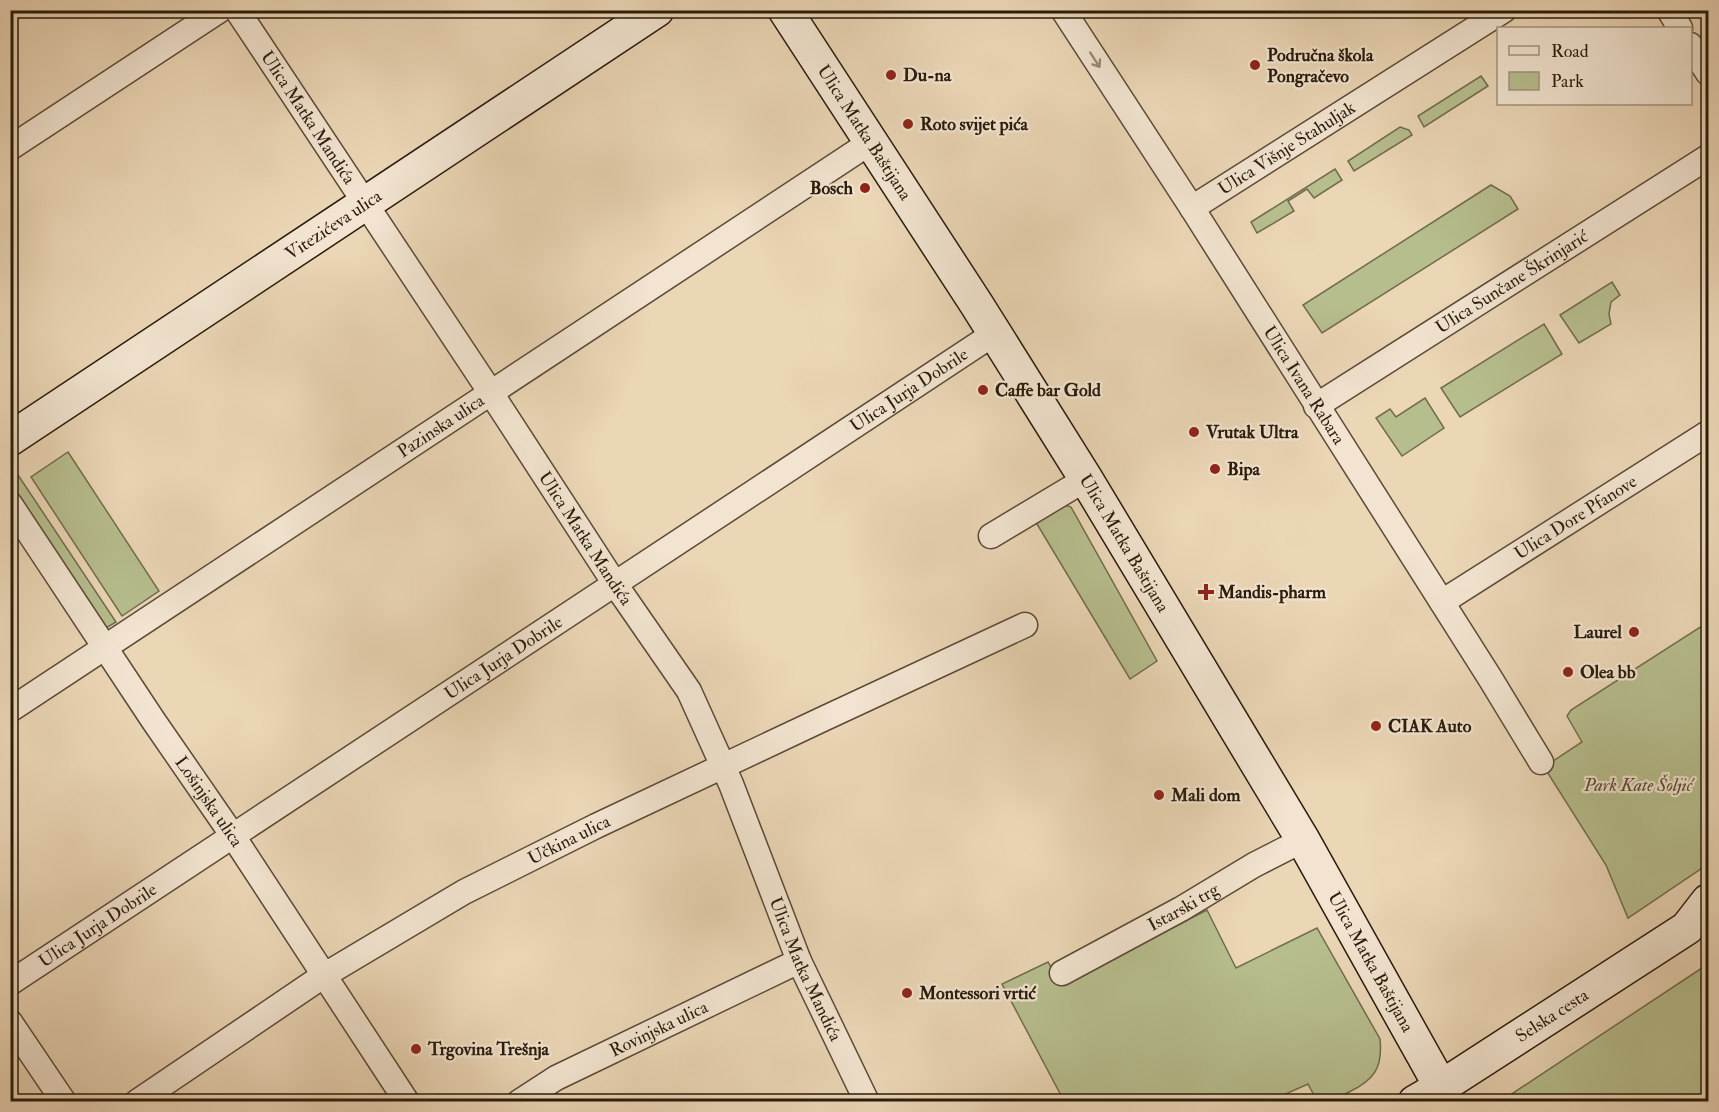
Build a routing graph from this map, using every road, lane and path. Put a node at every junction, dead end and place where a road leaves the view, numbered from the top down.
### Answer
1 (220, 10) edge
2 (237, 10) edge
3 (657, 10) edge
4 (785, 10) edge
5 (1064, 10) edge
6 (1504, 10) edge
7 (1669, 10) edge
8 (1679, 27) edge
9 (1692, 48) edge
10 (1708, 73) edge
11 (871, 142) junction
12 (10, 148) edge
13 (1708, 157) edge
14 (364, 204) junction
15 (1192, 208) junction
16 (995, 333) junction
17 (491, 393) junction
18 (1316, 406) junction
19 (1708, 433) edge
20 (10, 439) edge
21 (1086, 479) junction
22 (10, 504) edge
23 (991, 536) dead end
24 (615, 584) junction
25 (1442, 602) junction
26 (1025, 625) dead end
27 (106, 648) junction
28 (10, 710) edge
29 (1541, 762) dead end
30 (724, 766) junction
31 (233, 836) junction
32 (1303, 840) junction
33 (1708, 901) edge
34 (1698, 926) edge
35 (799, 961) junction
36 (1062, 973) dead end
37 (323, 976) junction
38 (10, 982) edge
39 (10, 1022) edge
40 (1428, 1094) edge
41 (64, 1101) edge
42 (137, 1101) edge
43 (407, 1101) edge
44 (519, 1101) edge
45 (867, 1101) edge

1 - 12 street
2 - 14 street, Ulica Matka Mandića
3 - 14 street, Vitezićeva ulica
4 - 11 street, Ulica Matka Baštijana
5 -> 15 street, Ulica Ivana Rabara
6 - 15 street, Ulica Višnje Stahuljak
7 - 8 street
9 - 10 street
11 - 16 street, Ulica Matka Baštijana
11 - 17 street, Pazinska ulica
13 - 18 street, Ulica Sunčane Škrinjarić
14 - 17 street, Ulica Matka Mandića
14 - 20 street, Vitezićeva ulica
15 - 18 street, Ulica Ivana Rabara
16 - 21 street, Ulica Matka Baštijana
16 - 24 street, Ulica Jurja Dobrile
17 - 24 street, Ulica Matka Mandića
17 - 27 street, Pazinska ulica
18 - 25 street, Ulica Ivana Rabara
19 - 25 street, Ulica Dore Pfanove
21 - 23 street
21 - 32 street, Ulica Matka Baštijana
22 - 27 street, Lošinjska ulica
24 - 30 street, Ulica Matka Mandića
24 - 31 street, Ulica Jurja Dobrile
25 - 29 street, Ulica Ivana Rabara
26 - 30 street, Učkina ulica
27 - 28 street, Pazinska ulica
27 - 31 street, Lošinjska ulica
30 - 35 street, Ulica Matka Mandića
30 - 37 street, Učkina ulica
31 - 37 street, Lošinjska ulica
31 - 38 street, Ulica Jurja Dobrile
32 - 36 street, Istarski trg
32 - 40 street, Ulica Matka Baštijana
33 - 34 street, Selska cesta
34 - 40 street, Selska cesta
35 - 44 street, Rovinjska ulica
35 - 45 street, Ulica Matka Mandića
37 - 42 street, Učkina ulica
37 - 43 street, Lošinjska ulica
39 - 41 street

